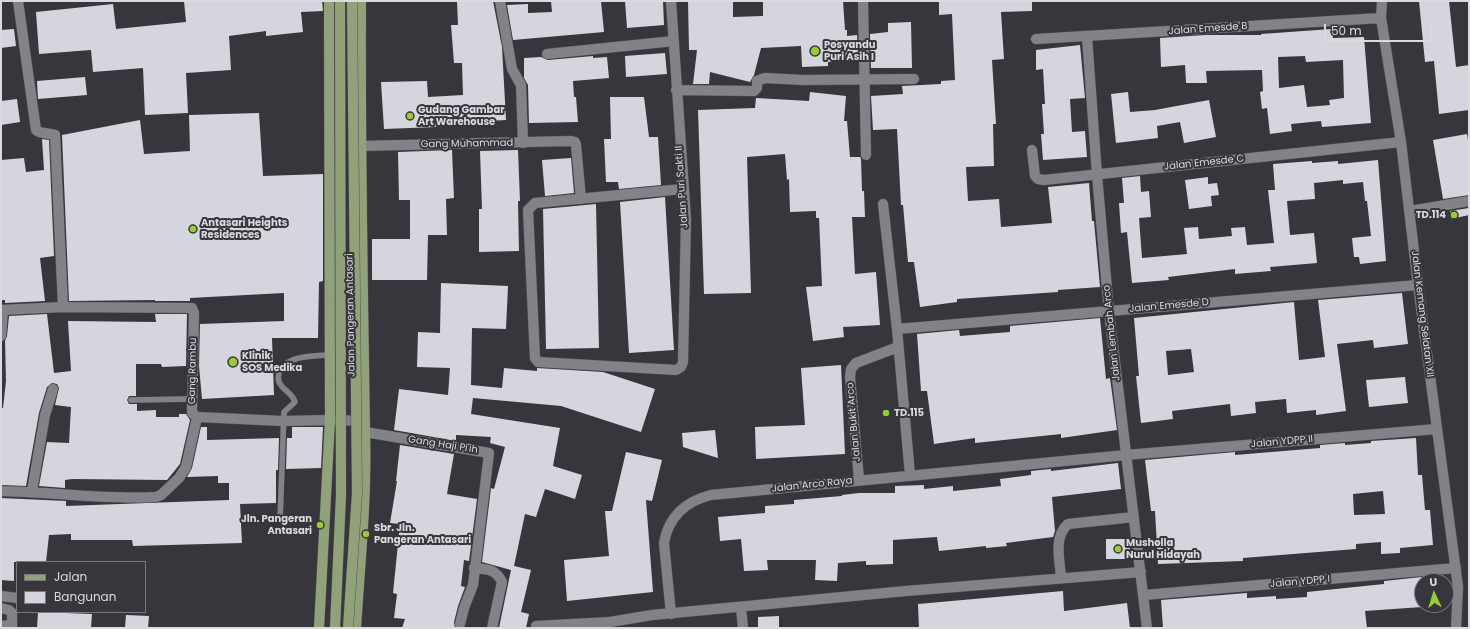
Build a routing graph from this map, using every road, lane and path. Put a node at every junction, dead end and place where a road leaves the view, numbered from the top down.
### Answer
1 (18, 1) edge
2 (328, 1) edge
3 (340, 1) edge
4 (352, 1) edge
5 (361, 1) edge
6 (500, 1) edge
7 (671, 1) edge
8 (863, 1) edge
9 (1382, 1) edge
10 (1381, 18) junction
11 (1087, 37) junction
12 (1036, 39) dead end
13 (674, 41) junction
14 (546, 54) dead end
15 (914, 79) dead end
16 (864, 80) junction
17 (676, 90) junction
18 (330, 135) junction
19 (361, 135) junction
20 (1401, 142) junction
21 (523, 143) junction
22 (361, 146) junction
23 (1032, 150) dead end
24 (866, 155) dead end
25 (1097, 174) junction
26 (683, 189) junction
27 (581, 199) junction
28 (1469, 201) edge
29 (883, 204) dead end
30 (1410, 211) junction
31 (1418, 285) junction
32 (63, 307) junction
33 (2, 310) edge
34 (1109, 312) junction
35 (897, 329) junction
36 (1, 336) edge
37 (898, 347) junction
38 (330, 355) junction
39 (53, 389) dead end
40 (192, 399) junction
41 (131, 400) dead end
42 (197, 417) junction
43 (330, 420) junction
44 (283, 421) junction
45 (365, 422) junction
46 (1437, 428) junction
47 (365, 432) junction
48 (1126, 455) junction
49 (910, 475) junction
50 (859, 480) junction
51 (1, 491) edge
52 (32, 491) junction
53 (1134, 517) junction
54 (280, 521) dead end
55 (474, 568) junction
56 (1456, 568) junction
57 (1141, 572) junction
58 (1061, 578) junction
59 (1144, 595) junction
60 (1, 596) edge
61 (16, 598) edge
62 (741, 608) junction
63 (5, 609) edge
64 (671, 614) junction
65 (460, 624) dead end
66 (1, 626) edge
67 (536, 626) dead end
68 (12, 627) edge
69 (319, 628) edge
70 (335, 628) edge
71 (348, 628) edge
72 (356, 628) edge
73 (492, 628) edge
74 (743, 628) edge
75 (1147, 628) edge
76 (1456, 628) edge

1 - 32 street
2 - 18 main road, Jalan Pangeran Antasari
3 - 70 main road, bridge
4 - 71 main road, bridge
5 - 19 main road, Jalan Pangeran Antasari
6 - 21 street, Gang Muhammad
7 - 13 street, Jalan Puri Sakti II
8 - 16 street
9 - 10 street, Jalan Kemang Selatan XII
10 - 11 street, Jalan Emesde B
10 - 20 street, Jalan Kemang Selatan XII
11 - 12 street, Jalan Emesde B
11 - 25 street, Jalan Lembah Arco
13 - 14 street
13 - 17 street, Jalan Puri Sakti II
15 - 16 street
16 - 17 street
16 - 24 street
17 - 26 street, Jalan Puri Sakti II
18 - 19 main road
18 - 38 main road, Jalan Pangeran Antasari
19 - 22 main road, Jalan Pangeran Antasari
20 - 25 street, Jalan Emesde C
20 - 30 street, Jalan Kemang Selatan XII
21 - 22 street, Gang Muhammad
21 - 27 street
22 - 45 main road, Jalan Pangeran Antasari
23 - 25 street, Jalan Emesde C
25 - 34 street, Jalan Lembah Arco
26 - 27 street
26 - 27 street, Jalan Puri Sakti II
28 - 30 street
29 - 35 street
30 - 31 street, Jalan Kemang Selatan XII
31 - 34 street, Jalan Emesde D
31 - 46 street, Jalan Kemang Selatan XII
32 - 33 street
32 - 40 street, Gang Rambu
33 - 36 street
34 - 35 street, Jalan Emesde D
34 - 48 street, Jalan Lembah Arco
35 - 37 street
37 - 49 street
37 - 50 street, Jalan Bukit Arco
38 - 43 main road, Jalan Pangeran Antasari
38 - 44 lane
39 - 52 street
40 - 41 lane
40 - 42 street, Gang Rambu
42 - 44 street, Gang Rambu
42 - 52 street
43 - 44 street, Gang Rambu
43 - 45 street, Gang Rambu
43 - 69 main road, Jalan Pangeran Antasari
44 - 54 lane
45 - 47 main road, Jalan Pangeran Antasari
46 - 48 street, Jalan YDPP II
46 - 56 street, Jalan Kemang Selatan XII
47 - 55 street, Gang Haji Pi'ih
47 - 72 main road, Jalan Pangeran Antasari
48 - 49 street, Jalan Arco Raya
48 - 53 street, Jalan Lembah Arco
49 - 50 street, Jalan Arco Raya
50 - 64 street, Jalan Arco Raya
51 - 52 street
53 - 57 street, Jalan Lembah Arco
53 - 58 street
55 - 65 street, Gang Haji Pi'ih
55 - 73 street
56 - 59 street, Jalan YDPP I
56 - 76 street, Jalan Kemang Selatan XII
57 - 58 street
57 - 59 street, Jalan Lembah Arco
58 - 62 street
59 - 75 street, Jalan Lembah Arco
60 - 61 street
62 - 64 street
62 - 74 street
63 - 68 street
64 - 67 street
66 - 68 street

